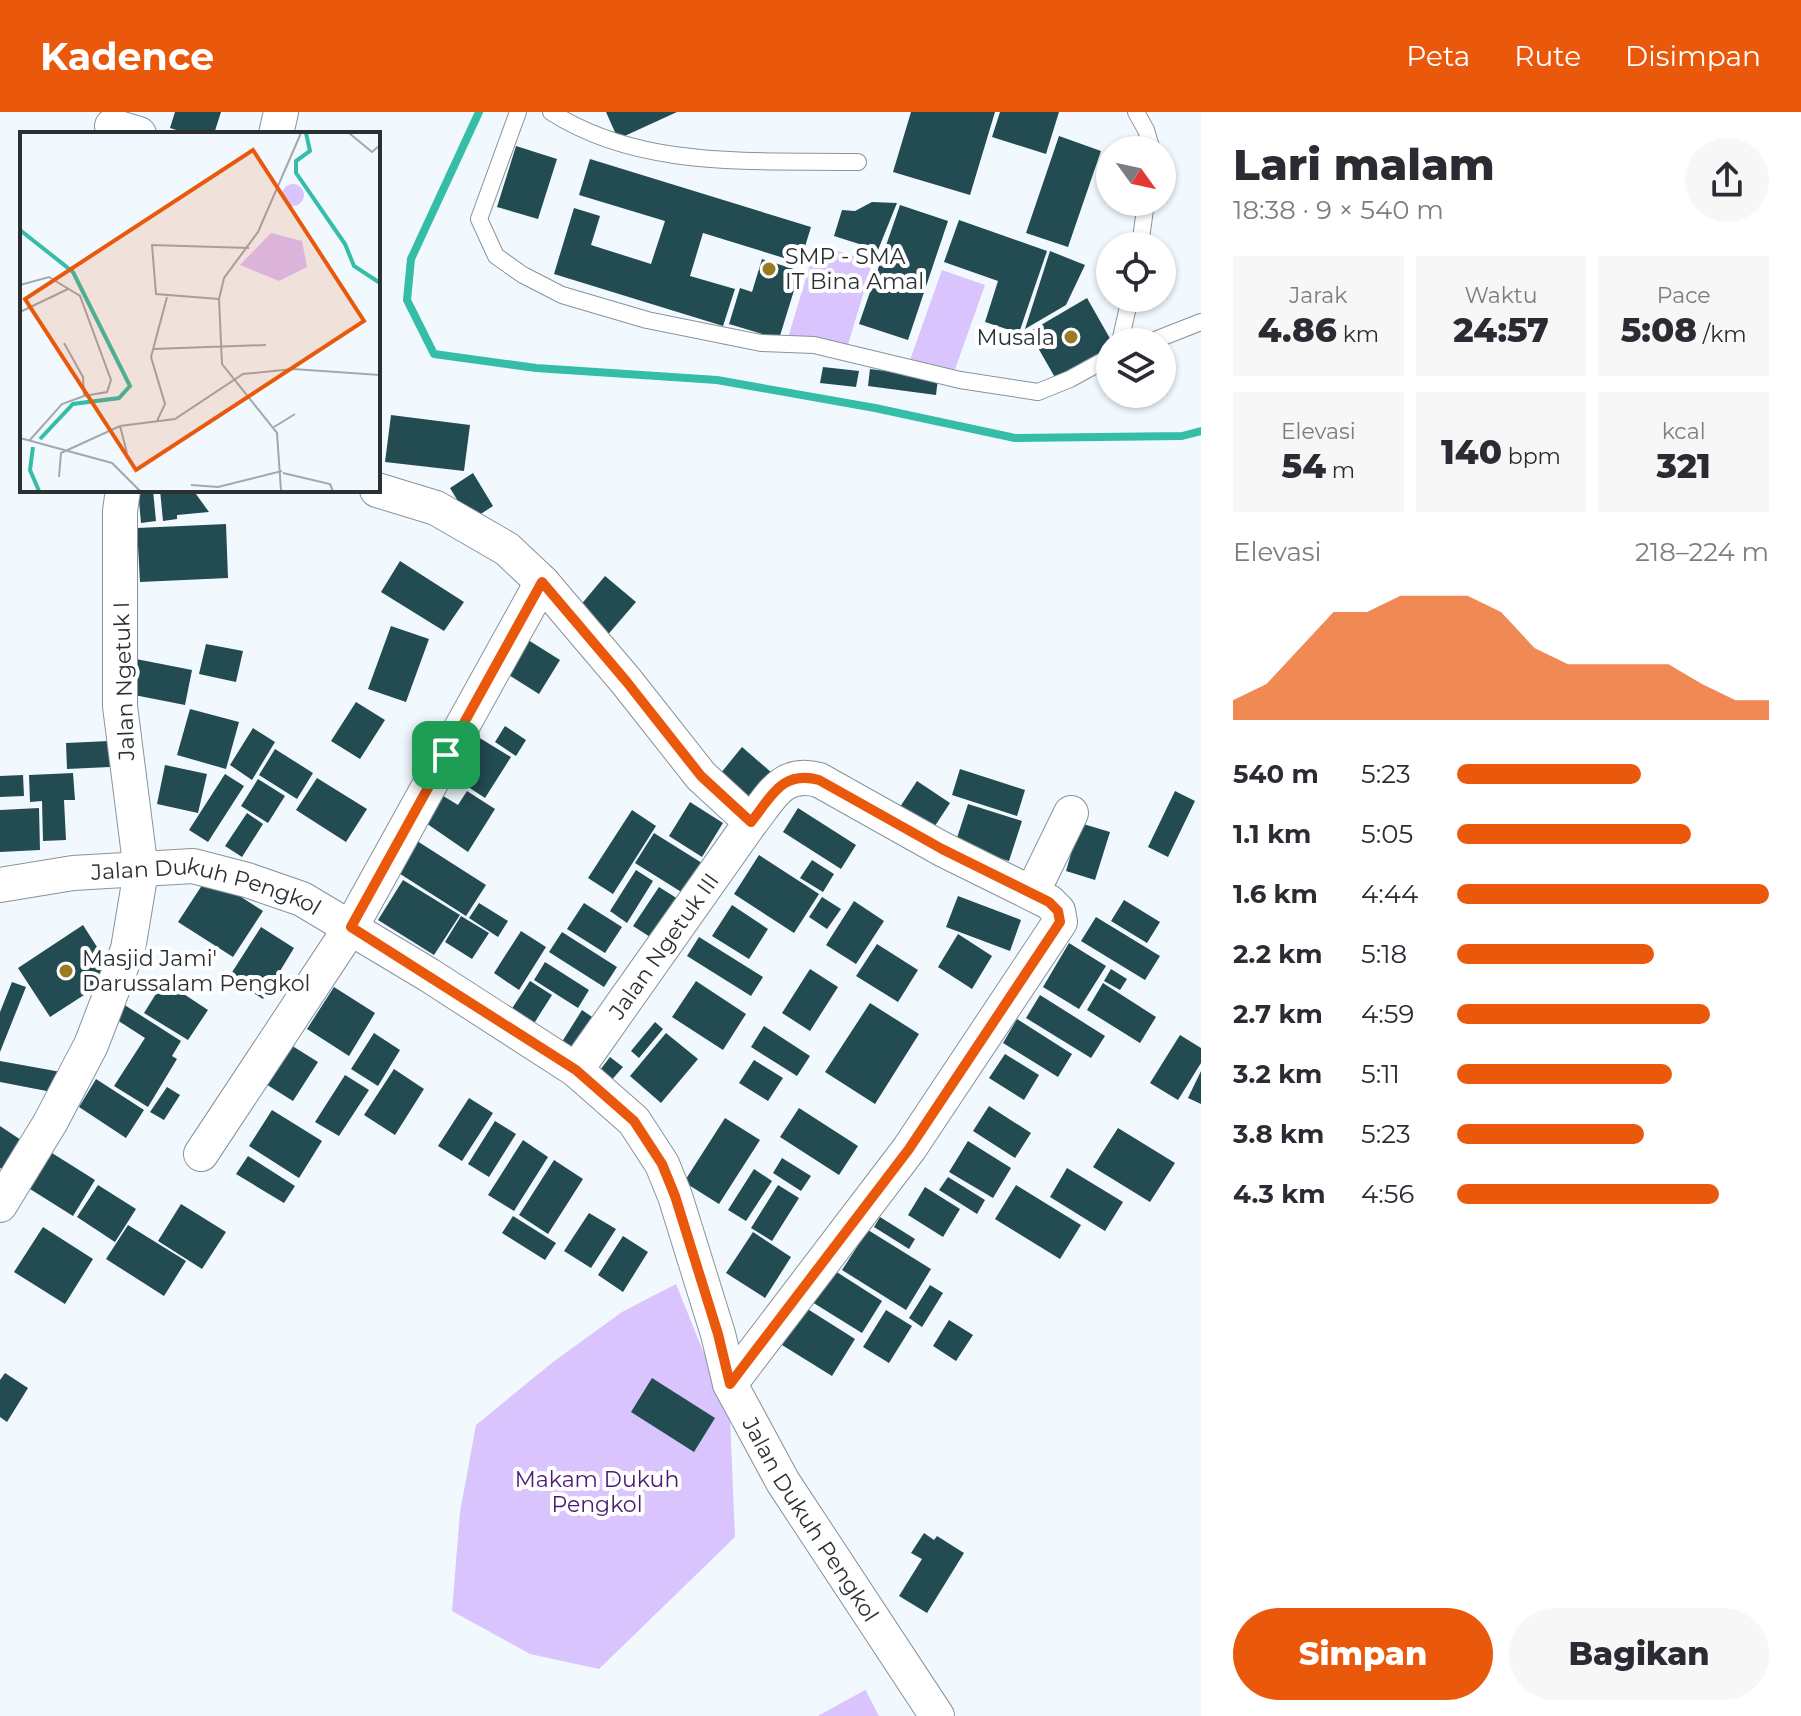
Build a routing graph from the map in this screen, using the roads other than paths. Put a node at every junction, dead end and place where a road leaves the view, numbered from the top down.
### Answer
1 (281, 112) edge
2 (518, 112) edge
3 (551, 112) edge
4 (1136, 112) edge
5 (276, 132) edge
6 (1146, 136) edge
7 (858, 162) dead end
8 (1201, 322) edge
9 (1176, 332) edge
10 (1096, 365) edge
11 (380, 491) edge
12 (123, 492) edge
13 (542, 582) junction
14 (1071, 813) dead end
15 (751, 822) junction
16 (141, 871) junction
17 (0, 885) edge
18 (1032, 893) junction
19 (351, 927) junction
20 (576, 1070) junction
21 (201, 1154) dead end
22 (0, 1205) edge
23 (730, 1384) junction
24 (937, 1716) edge

1 - 5 street
2 - 10 lane
3 - 7 lane
4 - 6 lane
8 - 9 lane
11 - 13 street
12 - 16 street, Jalan Ngetuk I
13 - 15 street
13 - 19 street
14 - 18 street
15 - 18 street, Jalan Ngetuk III
15 - 20 street, Jalan Ngetuk III
16 - 17 street, Jalan Dukuh Pengkol
16 - 19 street, Jalan Dukuh Pengkol
16 - 22 street, Jalan Ngetuk I
18 - 23 street
19 - 20 street, Jalan Dukuh Pengkol
19 - 21 street
20 - 23 street, Jalan Dukuh Pengkol
23 - 24 street, Jalan Dukuh Pengkol

